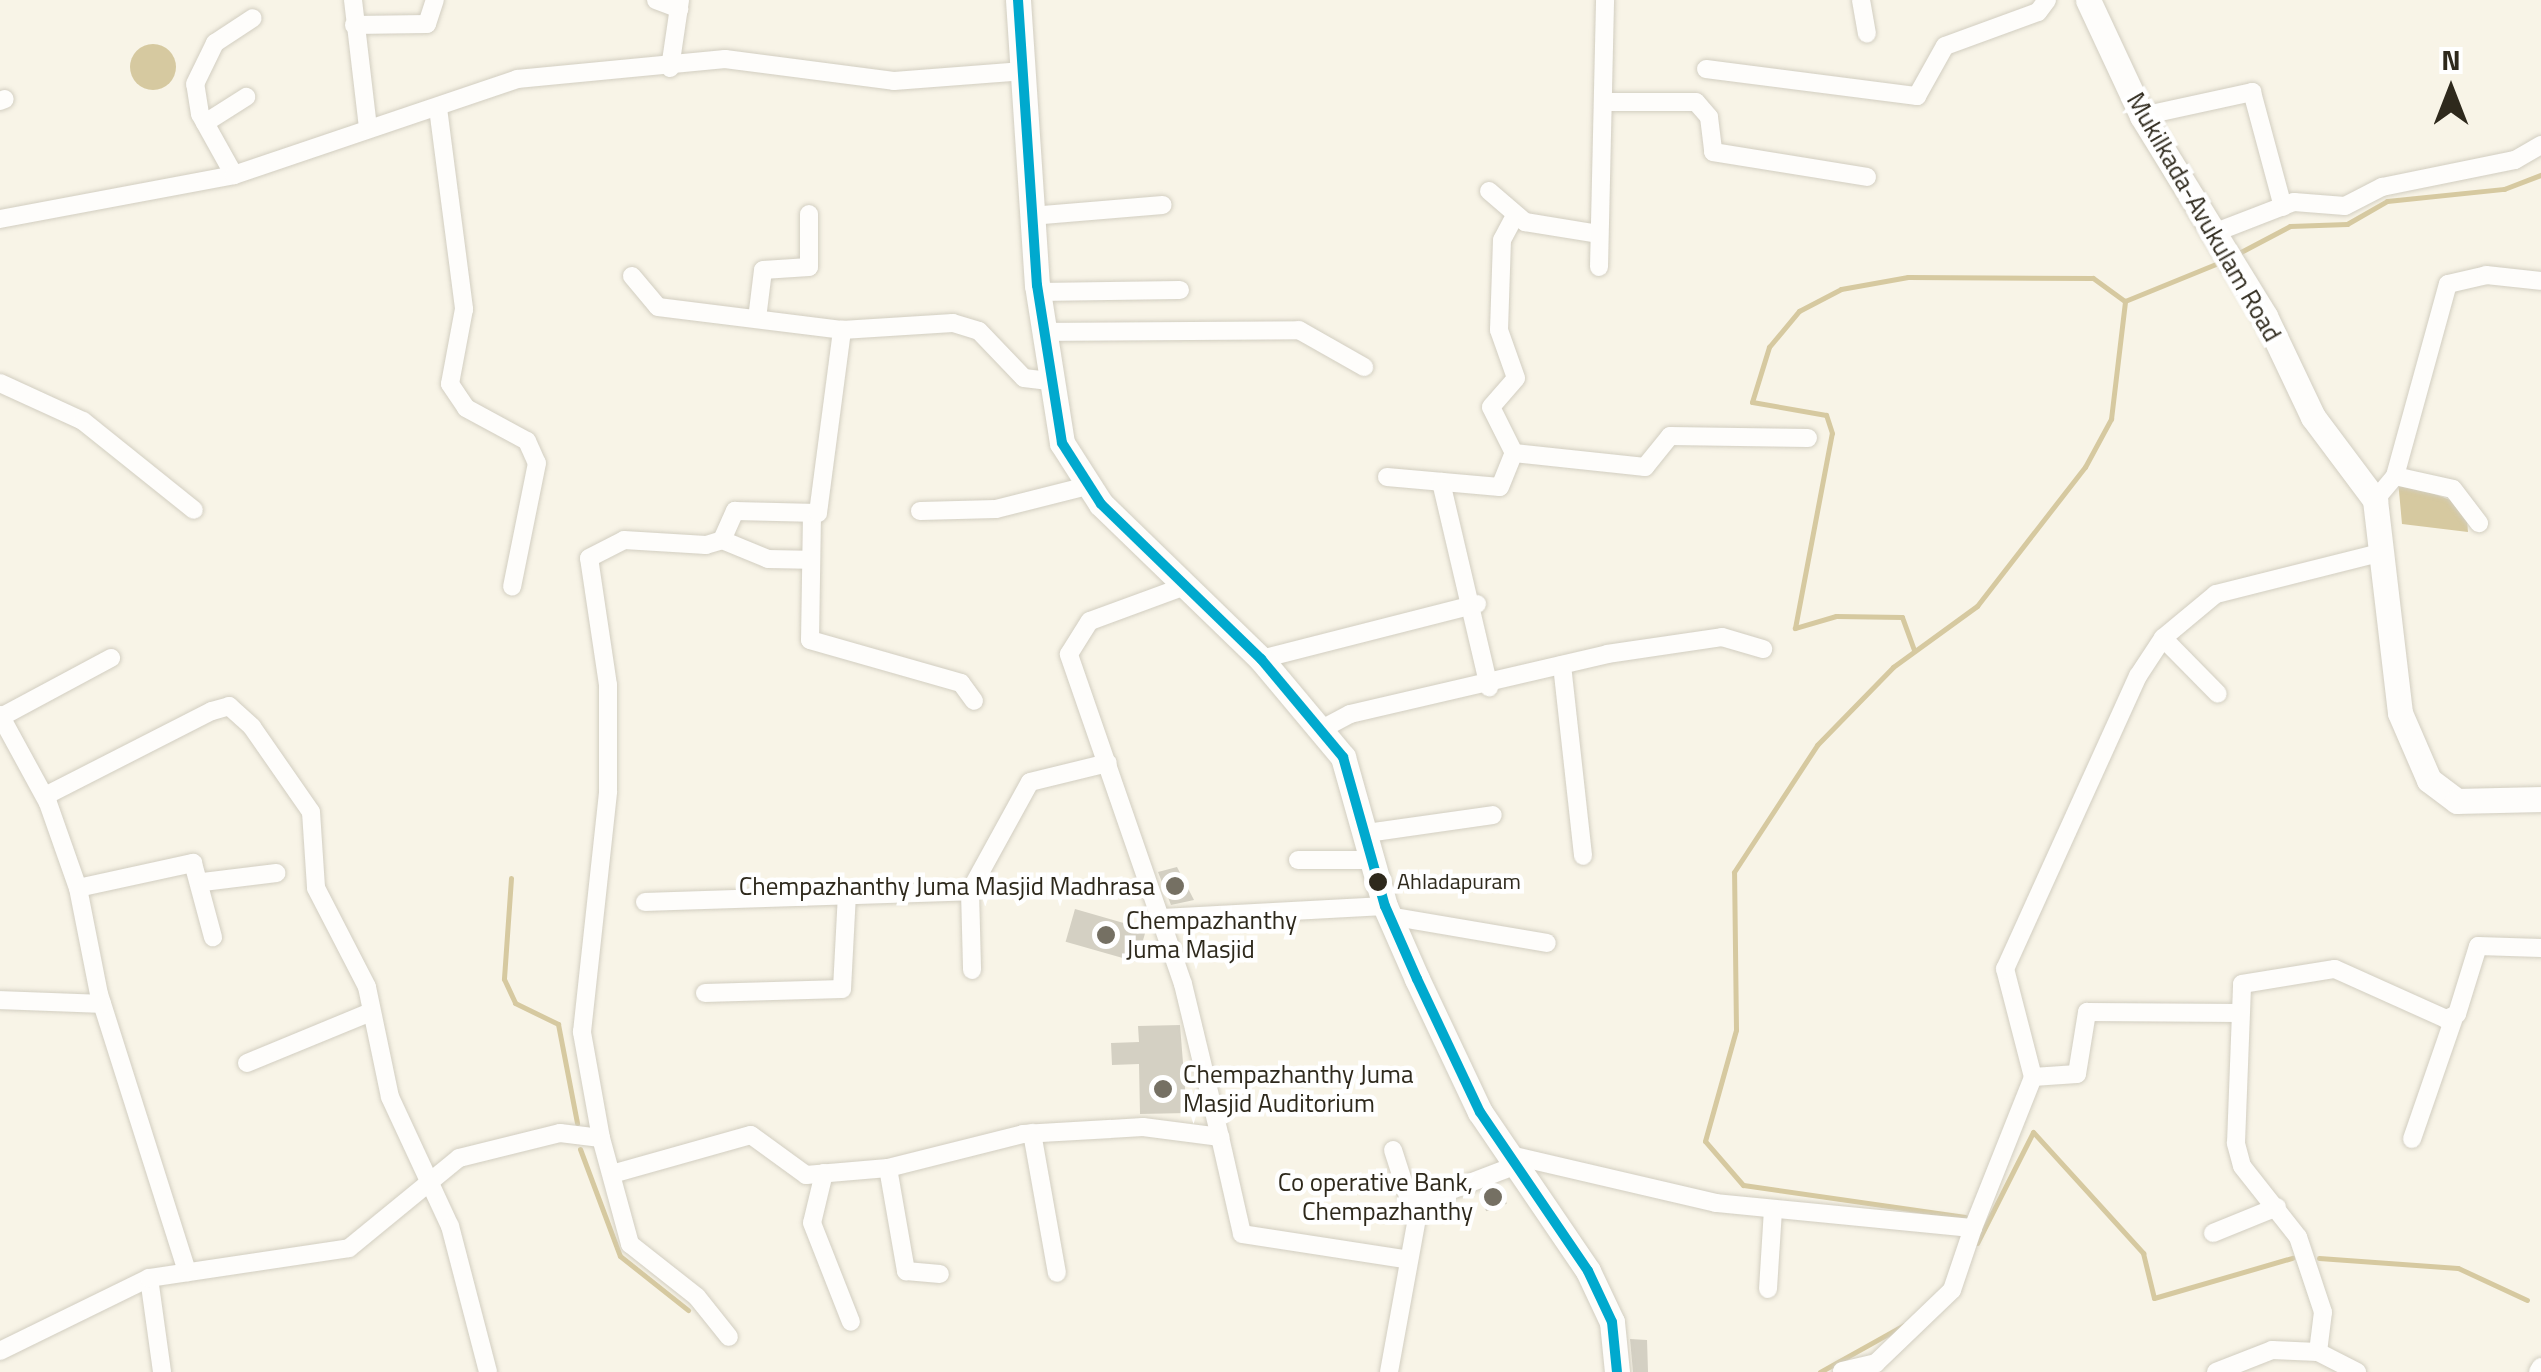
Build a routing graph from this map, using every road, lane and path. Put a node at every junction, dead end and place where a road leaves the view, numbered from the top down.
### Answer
1 (353, 0) edge
2 (435, 0) edge
3 (656, 0) edge
4 (1018, 0) edge
5 (1605, 0) edge
6 (1860, 0) edge
7 (2047, 0) edge
8 (2088, 0) edge
9 (679, 5) edge
10 (252, 18) dead end
11 (354, 25) junction
12 (1866, 33) dead end
13 (670, 68) junction
14 (1706, 69) dead end
15 (1023, 71) junction
16 (246, 98) dead end
17 (1604, 102) junction
18 (438, 108) junction
19 (2142, 116) junction
20 (205, 123) junction
21 (368, 127) junction
22 (2541, 145) edge
23 (234, 175) junction
24 (1867, 177) dead end
25 (1489, 191) dead end
26 (1163, 205) dead end
27 (2282, 207) junction
28 (809, 214) dead end
29 (1031, 216) junction
30 (1515, 216) junction
31 (0, 219) edge
32 (1598, 234) junction
33 (2224, 252) junction
34 (1600, 266) dead end
35 (632, 276) dead end
36 (2537, 276) edge
37 (1180, 290) dead end
38 (1038, 292) junction
39 (757, 318) junction
40 (842, 330) junction
41 (1042, 332) junction
42 (1364, 367) dead end
43 (1047, 381) junction
44 (0, 383) edge
45 (1808, 438) dead end
46 (1514, 453) junction
47 (1388, 476) dead end
48 (2396, 476) junction
49 (1441, 482) junction
50 (1087, 486) junction
51 (2367, 490) junction
52 (194, 510) dead end
53 (920, 511) dead end
54 (812, 514) junction
55 (2479, 523) dead end
56 (722, 540) junction
57 (2379, 553) junction
58 (806, 560) junction
59 (1188, 585) junction
60 (512, 588) dead end
61 (1476, 604) junction
62 (2164, 638) junction
63 (1763, 648) dead end
64 (111, 658) dead end
65 (1261, 659) junction
66 (1562, 665) junction
67 (1489, 687) junction
68 (2218, 694) dead end
69 (974, 701) dead end
70 (1, 716) edge
71 (1320, 730) junction
72 (1108, 763) junction
73 (45, 796) junction
74 (2541, 799) edge
75 (1493, 815) dead end
76 (1367, 834) junction
77 (1583, 856) dead end
78 (1298, 860) dead end
79 (1373, 860) junction
80 (276, 874) dead end
81 (202, 882) junction
82 (78, 888) junction
83 (970, 891) junction
84 (847, 895) junction
85 (645, 902) dead end
86 (1387, 911) junction
87 (1162, 918) junction
88 (213, 936) dead end
89 (1548, 943) dead end
90 (2541, 948) edge
91 (972, 970) dead end
92 (705, 994) dead end
93 (0, 1000) edge
94 (102, 1004) junction
95 (2240, 1013) junction
96 (366, 1014) junction
97 (2454, 1018) junction
98 (247, 1063) dead end
99 (2034, 1077) junction
100 (1032, 1133) junction
101 (1220, 1137) junction
102 (602, 1138) junction
103 (2412, 1139) dead end
104 (1394, 1150) dead end
105 (1510, 1160) junction
106 (888, 1168) junction
107 (824, 1173) junction
108 (612, 1174) junction
109 (429, 1182) junction
110 (2277, 1208) junction
111 (1773, 1209) junction
112 (1414, 1214) junction
113 (1973, 1228) junction
114 (2213, 1233) dead end
115 (1404, 1259) junction
116 (187, 1272) junction
117 (1057, 1273) dead end
118 (940, 1274) dead end
119 (149, 1278) junction
120 (1768, 1290) dead end
121 (850, 1322) dead end
122 (729, 1337) dead end
123 (0, 1351) edge
124 (2318, 1352) junction
125 (1842, 1371) edge
126 (162, 1372) edge
127 (488, 1372) edge
128 (1389, 1372) edge
129 (1618, 1372) edge
130 (2216, 1372) edge
131 (2357, 1372) edge

1 - 11 street
2 - 11 street
3 - 9 street
4 - 15 main road
5 - 17 street
6 - 12 street
7 - 14 street
8 - 19 main road, Mukilkada-Avukulam Road
9 - 13 street
10 - 20 street
11 - 21 street
13 - 15 street
13 - 18 street
15 - 29 main road
16 - 20 street
17 - 24 street
17 - 32 street
18 - 21 street
18 - 60 street
19 - 27 street
19 - 33 main road, Mukilkada-Avukulam Road
20 - 23 street
21 - 23 street
22 - 27 street
23 - 31 street
25 - 30 street
26 - 29 street
27 - 33 street
28 - 39 street
29 - 38 main road
30 - 32 street
30 - 46 street
32 - 34 street
33 - 51 main road, Mukilkada-Avukulam Road
35 - 39 street
36 - 48 street
37 - 38 street
38 - 41 main road
39 - 40 street
40 - 43 street
40 - 54 street
41 - 42 street
41 - 43 main road
43 - 50 main road
44 - 52 street
45 - 46 street
46 - 49 street
47 - 49 street
48 - 51 street
48 - 55 street
49 - 61 street
50 - 53 street
50 - 59 main road
51 - 57 main road
54 - 56 street
54 - 58 street
56 - 58 street
56 - 102 street
57 - 62 street
57 - 74 main road
58 - 69 street
59 - 65 main road
59 - 72 street
61 - 65 street
61 - 67 street
62 - 68 street
62 - 99 street
63 - 66 street
64 - 70 street
65 - 71 main road
66 - 67 street
66 - 77 street
67 - 71 street
70 - 73 street
71 - 76 main road
72 - 83 street
72 - 87 street
73 - 82 street
73 - 96 street
75 - 76 street
76 - 79 main road
78 - 79 street
79 - 86 main road
80 - 81 street
81 - 82 street
81 - 88 street
82 - 94 street
83 - 84 street
83 - 91 street
84 - 85 street
84 - 92 street
86 - 87 street
86 - 89 street
86 - 105 main road
87 - 101 street
90 - 97 street
93 - 94 street
94 - 116 street
95 - 97 street
95 - 99 street
95 - 110 street
96 - 98 street
96 - 109 street
97 - 103 street
99 - 113 street
100 - 101 street
100 - 106 street
100 - 117 street
101 - 115 street
102 - 108 street
102 - 109 street
104 - 112 street
105 - 111 street
105 - 112 street
105 - 129 main road
106 - 107 street
106 - 118 street
107 - 108 street
107 - 121 street
108 - 122 street
109 - 116 street
109 - 127 street
110 - 114 street
110 - 124 street
111 - 113 street
111 - 120 street
112 - 115 street
113 - 125 street
115 - 128 street
116 - 119 street
119 - 123 street
119 - 126 street
124 - 130 street
124 - 131 street

